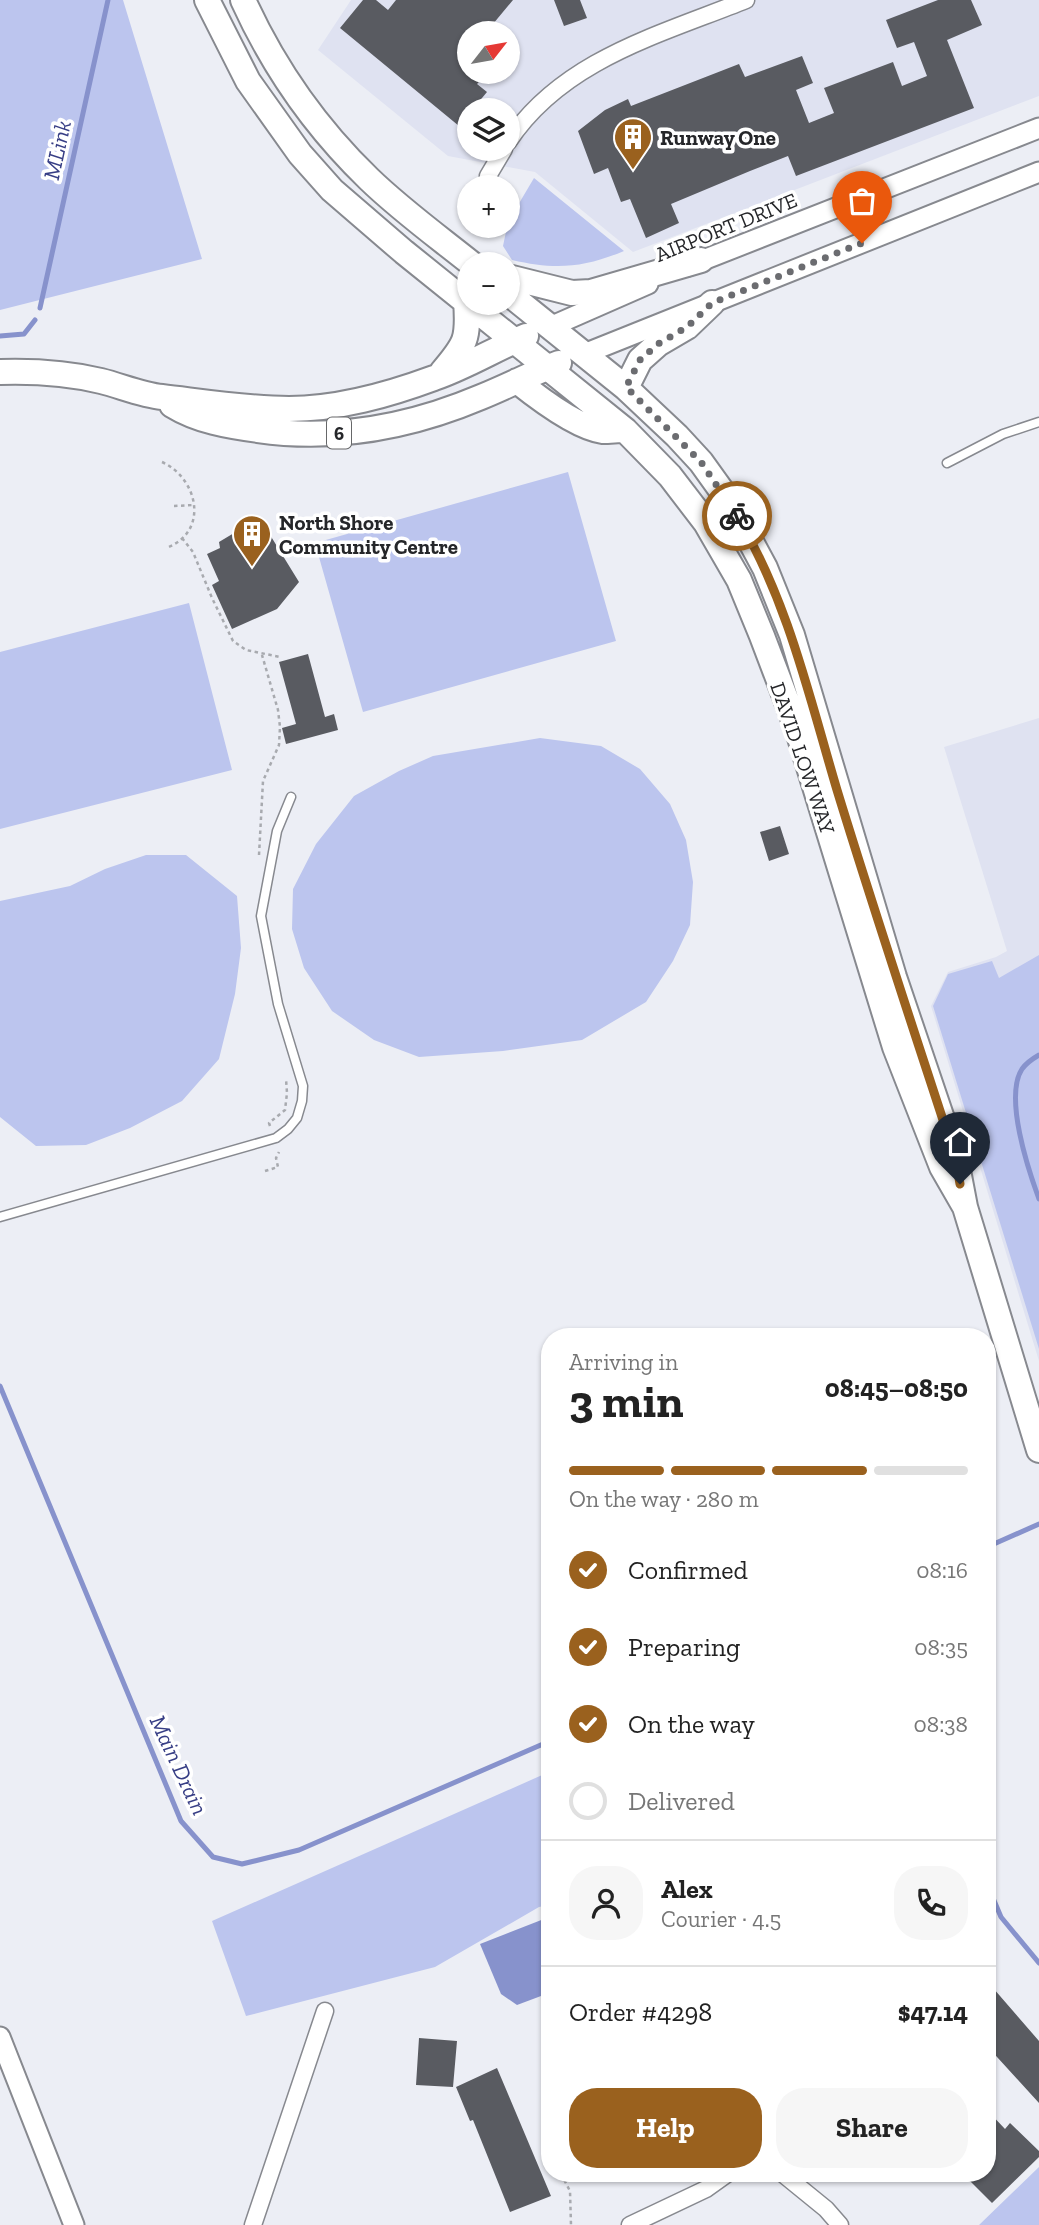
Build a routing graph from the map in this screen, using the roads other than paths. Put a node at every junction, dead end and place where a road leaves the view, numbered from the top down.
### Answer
1 (207, 0) edge
2 (243, 0) edge
3 (746, 0) edge
4 (520, 127) edge
5 (1039, 128) edge
6 (1039, 172) edge
7 (457, 252) edge
8 (701, 260) junction
9 (520, 280) edge
10 (457, 294) edge
11 (520, 303) edge
12 (712, 303) junction
13 (467, 315) edge
14 (483, 315) edge
15 (550, 327) junction
16 (514, 341) junction
17 (584, 354) junction
18 (547, 368) junction
19 (0, 372) edge
20 (437, 378) junction
21 (517, 381) junction
22 (626, 387) junction
23 (160, 397) junction
24 (1039, 422) edge
25 (625, 430) junction
26 (947, 463) dead end
27 (291, 797) dead end
28 (905, 1044) junction
29 (0, 1217) edge
30 (1039, 1450) edge
31 (325, 2011) dead end
32 (0, 2037) edge
33 (716, 2182) edge
34 (793, 2182) edge
35 (74, 2225) edge
36 (253, 2225) edge
37 (631, 2225) edge
38 (840, 2225) edge

1 - 10 main road, DAVID LOW WAY
2 - 7 main road
3 - 4 street
5 - 8 street, AIRPORT DRIVE
6 - 12 street
8 - 9 main road
8 - 15 street, AIRPORT DRIVE
11 - 15 main road, DAVID LOW WAY
12 - 17 street
12 - 22 main road
13 - 20 main road
14 - 16 main road, DAVID LOW WAY
15 - 16 main road, 6
15 - 17 main road, DAVID LOW WAY
16 - 18 main road, DAVID LOW WAY
16 - 20 main road, 6
17 - 18 main road
17 - 22 main road, DAVID LOW WAY
18 - 21 main road
18 - 25 main road, DAVID LOW WAY
19 - 23 main road, 6
20 - 23 main road, 6
21 - 23 main road, 6
21 - 25 main road
22 - 28 main road, DAVID LOW WAY
24 - 26 lane
25 - 28 main road, DAVID LOW WAY
27 - 29 lane
28 - 30 main road, DAVID LOW WAY
31 - 36 street
32 - 35 street
33 - 37 street
34 - 38 street

